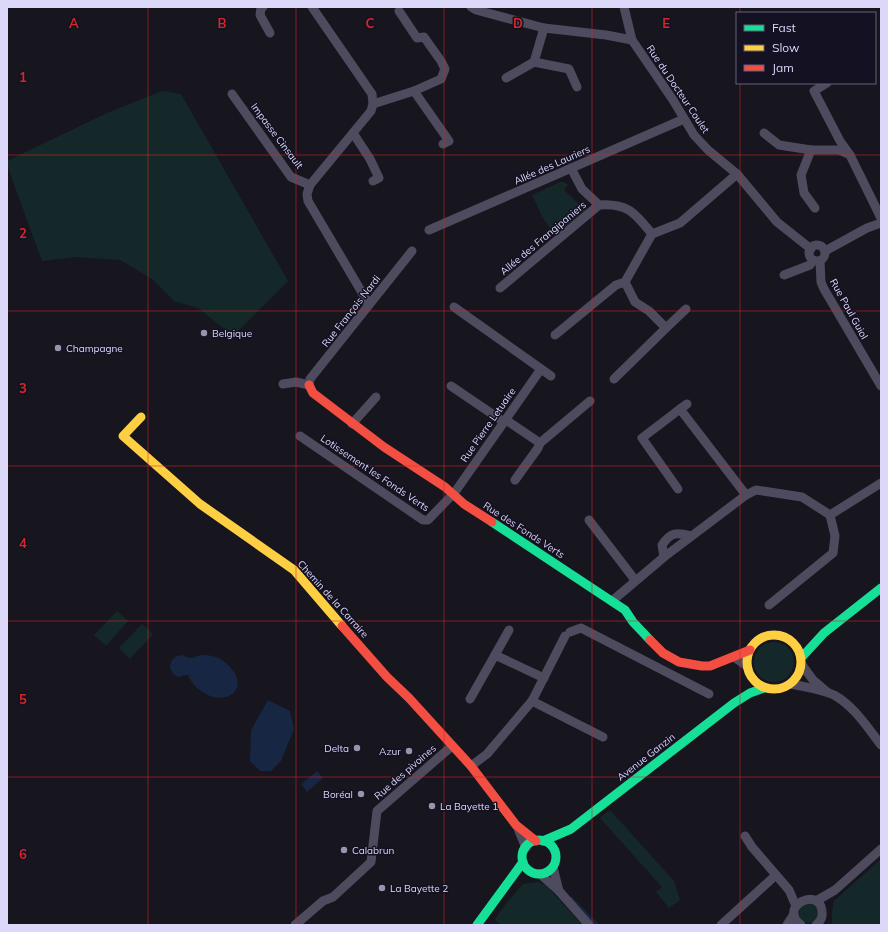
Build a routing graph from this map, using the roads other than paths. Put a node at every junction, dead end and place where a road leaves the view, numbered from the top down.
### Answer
1 (263, 7) edge
2 (312, 7) edge
3 (471, 7) edge
4 (624, 7) edge
5 (399, 11) dead end
6 (544, 28) junction
7 (270, 33) dead end
8 (632, 40) junction
9 (534, 62) junction
10 (506, 78) dead end
11 (825, 84) edge
12 (577, 87) dead end
13 (414, 91) junction
14 (232, 94) dead end
15 (374, 104) junction
16 (684, 118) junction
17 (353, 133) junction
18 (764, 133) dead end
19 (443, 144) dead end
20 (811, 150) junction
21 (850, 155) junction
22 (571, 168) junction
23 (737, 174) junction
24 (373, 181) dead end
25 (310, 185) junction
26 (600, 205) junction
27 (815, 208) dead end
28 (881, 218) edge
29 (881, 223) edge
30 (429, 230) dead end
31 (652, 234) junction
32 (810, 249) junction
33 (412, 251) dead end
34 (825, 251) junction
35 (817, 260) junction
36 (784, 275) dead end
37 (625, 282) junction
38 (500, 288) dead end
39 (368, 306) junction
40 (454, 307) dead end
41 (686, 309) dead end
42 (666, 328) junction
43 (555, 335) dead end
44 (541, 369) junction
45 (552, 376) dead end
46 (614, 379) dead end
47 (283, 384) dead end
48 (309, 385) junction
49 (451, 386) dead end
50 (881, 386) edge
51 (376, 397) dead end
52 (590, 402) dead end
53 (141, 417) dead end
54 (505, 421) junction
55 (352, 424) junction
56 (300, 436) dead end
57 (540, 443) junction
58 (515, 480) dead end
59 (881, 482) edge
60 (678, 489) dead end
61 (453, 494) junction
62 (746, 495) junction
63 (830, 515) junction
64 (589, 520) dead end
65 (691, 536) junction
66 (664, 557) junction
67 (635, 580) junction
68 (881, 588) edge
69 (612, 600) junction
70 (769, 605) dead end
71 (509, 630) dead end
72 (824, 633) junction
73 (792, 641) junction
74 (750, 650) junction
75 (495, 655) junction
76 (734, 657) junction
77 (679, 662) junction
78 (802, 662) junction
79 (672, 675) junction
80 (746, 677) junction
81 (544, 678) junction
82 (791, 684) junction
83 (764, 688) junction
84 (828, 693) junction
85 (709, 694) dead end
86 (470, 699) dead end
87 (532, 701) junction
88 (734, 703) junction
89 (603, 737) dead end
90 (881, 745) edge
91 (452, 746) junction
92 (471, 766) junction
93 (516, 825) junction
94 (571, 829) junction
95 (745, 836) dead end
96 (540, 841) junction
97 (526, 848) junction
98 (881, 850) edge
99 (555, 853) junction
100 (523, 862) junction
101 (553, 867) junction
102 (536, 873) junction
103 (776, 876) junction
104 (789, 890) junction
105 (559, 891) junction
106 (805, 900) junction
107 (819, 905) junction
108 (795, 910) junction
109 (820, 923) edge
110 (295, 925) edge
111 (477, 925) edge
112 (487, 925) edge
113 (589, 925) edge
114 (721, 925) edge
115 (787, 925) edge
116 (801, 925) edge

1 - 7 street
2 - 15 street
3 - 6 street
4 - 8 street
5 - 13 street
6 - 8 street
6 - 9 street
8 - 16 street, Rue du Docteur Coulet
9 - 10 street
9 - 12 street
11 - 21 street
13 - 15 street
13 - 19 street
14 - 25 street, Impasse Cinsault
15 - 17 street
16 - 22 street, Allée des Lauriers
16 - 23 street, Rue du Docteur Coulet
17 - 24 street
17 - 25 street
18 - 20 street
20 - 21 street
20 - 27 street
21 - 28 street
22 - 26 street
22 - 30 street, Allée des Lauriers
23 - 31 street
23 - 32 street, Rue du Docteur Coulet
25 - 39 street
26 - 31 street
26 - 38 street, Allée des Frangipaniers
29 - 34 street
31 - 37 street
32 - 34 street
32 - 35 street
33 - 39 street, Rue François Nardi
34 - 35 street
35 - 36 street
35 - 50 street, Rue Paul Guiol
37 - 42 street
37 - 43 street
39 - 48 street, Rue François Nardi
40 - 44 street
41 - 42 street
42 - 46 street
44 - 45 street
44 - 54 street, Rue Pierre Letuaire
47 - 48 street
48 - 55 street, Rue des Fonds Verts
49 - 54 street
51 - 55 street
52 - 57 street
53 - 91 street, Chemin de la Carraire
54 - 57 street
54 - 61 street, Rue Pierre Letuaire
55 - 61 street, Rue des Fonds Verts
56 - 61 street, Lotissement les Fonds Verts
57 - 58 street
59 - 63 street
60 - 62 street
61 - 69 street, Rue des Fonds Verts
62 - 63 street
62 - 65 street
63 - 70 street
64 - 67 street
65 - 66 street
65 - 66 street
66 - 67 street
67 - 69 street
68 - 72 street
69 - 77 street, Rue des Fonds Verts
71 - 75 street
72 - 73 street
72 - 78 street
73 - 74 street
73 - 78 street
74 - 76 street, Rue des Fonds Verts
74 - 80 street
75 - 81 street
75 - 86 street
76 - 77 street, Rue des Fonds Verts
76 - 80 street
77 - 79 street
78 - 82 street
78 - 84 street
79 - 81 street
79 - 85 street
80 - 83 street
80 - 88 street, Avenue Ganzin
81 - 87 street
82 - 83 street
82 - 84 street
83 - 88 street, Avenue Ganzin
84 - 90 street
87 - 89 street
87 - 92 street
88 - 94 street, Avenue Ganzin
91 - 92 street, Chemin de la Carraire
91 - 110 street, Rue des pivoines
92 - 93 street, Chemin de la Carraire
93 - 96 street, Chemin de la Carraire
93 - 97 street, Chemin de la Carraire
94 - 96 street, Avenue Ganzin
94 - 99 street, Avenue Ganzin
95 - 103 street
96 - 97 street
96 - 99 street
97 - 100 street
98 - 107 street
99 - 101 street
100 - 102 street
100 - 111 street
101 - 102 street
101 - 105 street
102 - 105 street
102 - 112 street
103 - 104 street
103 - 114 street
104 - 106 street
104 - 108 street
105 - 113 street
106 - 107 street
106 - 108 street
107 - 109 street
108 - 115 street
108 - 116 street

